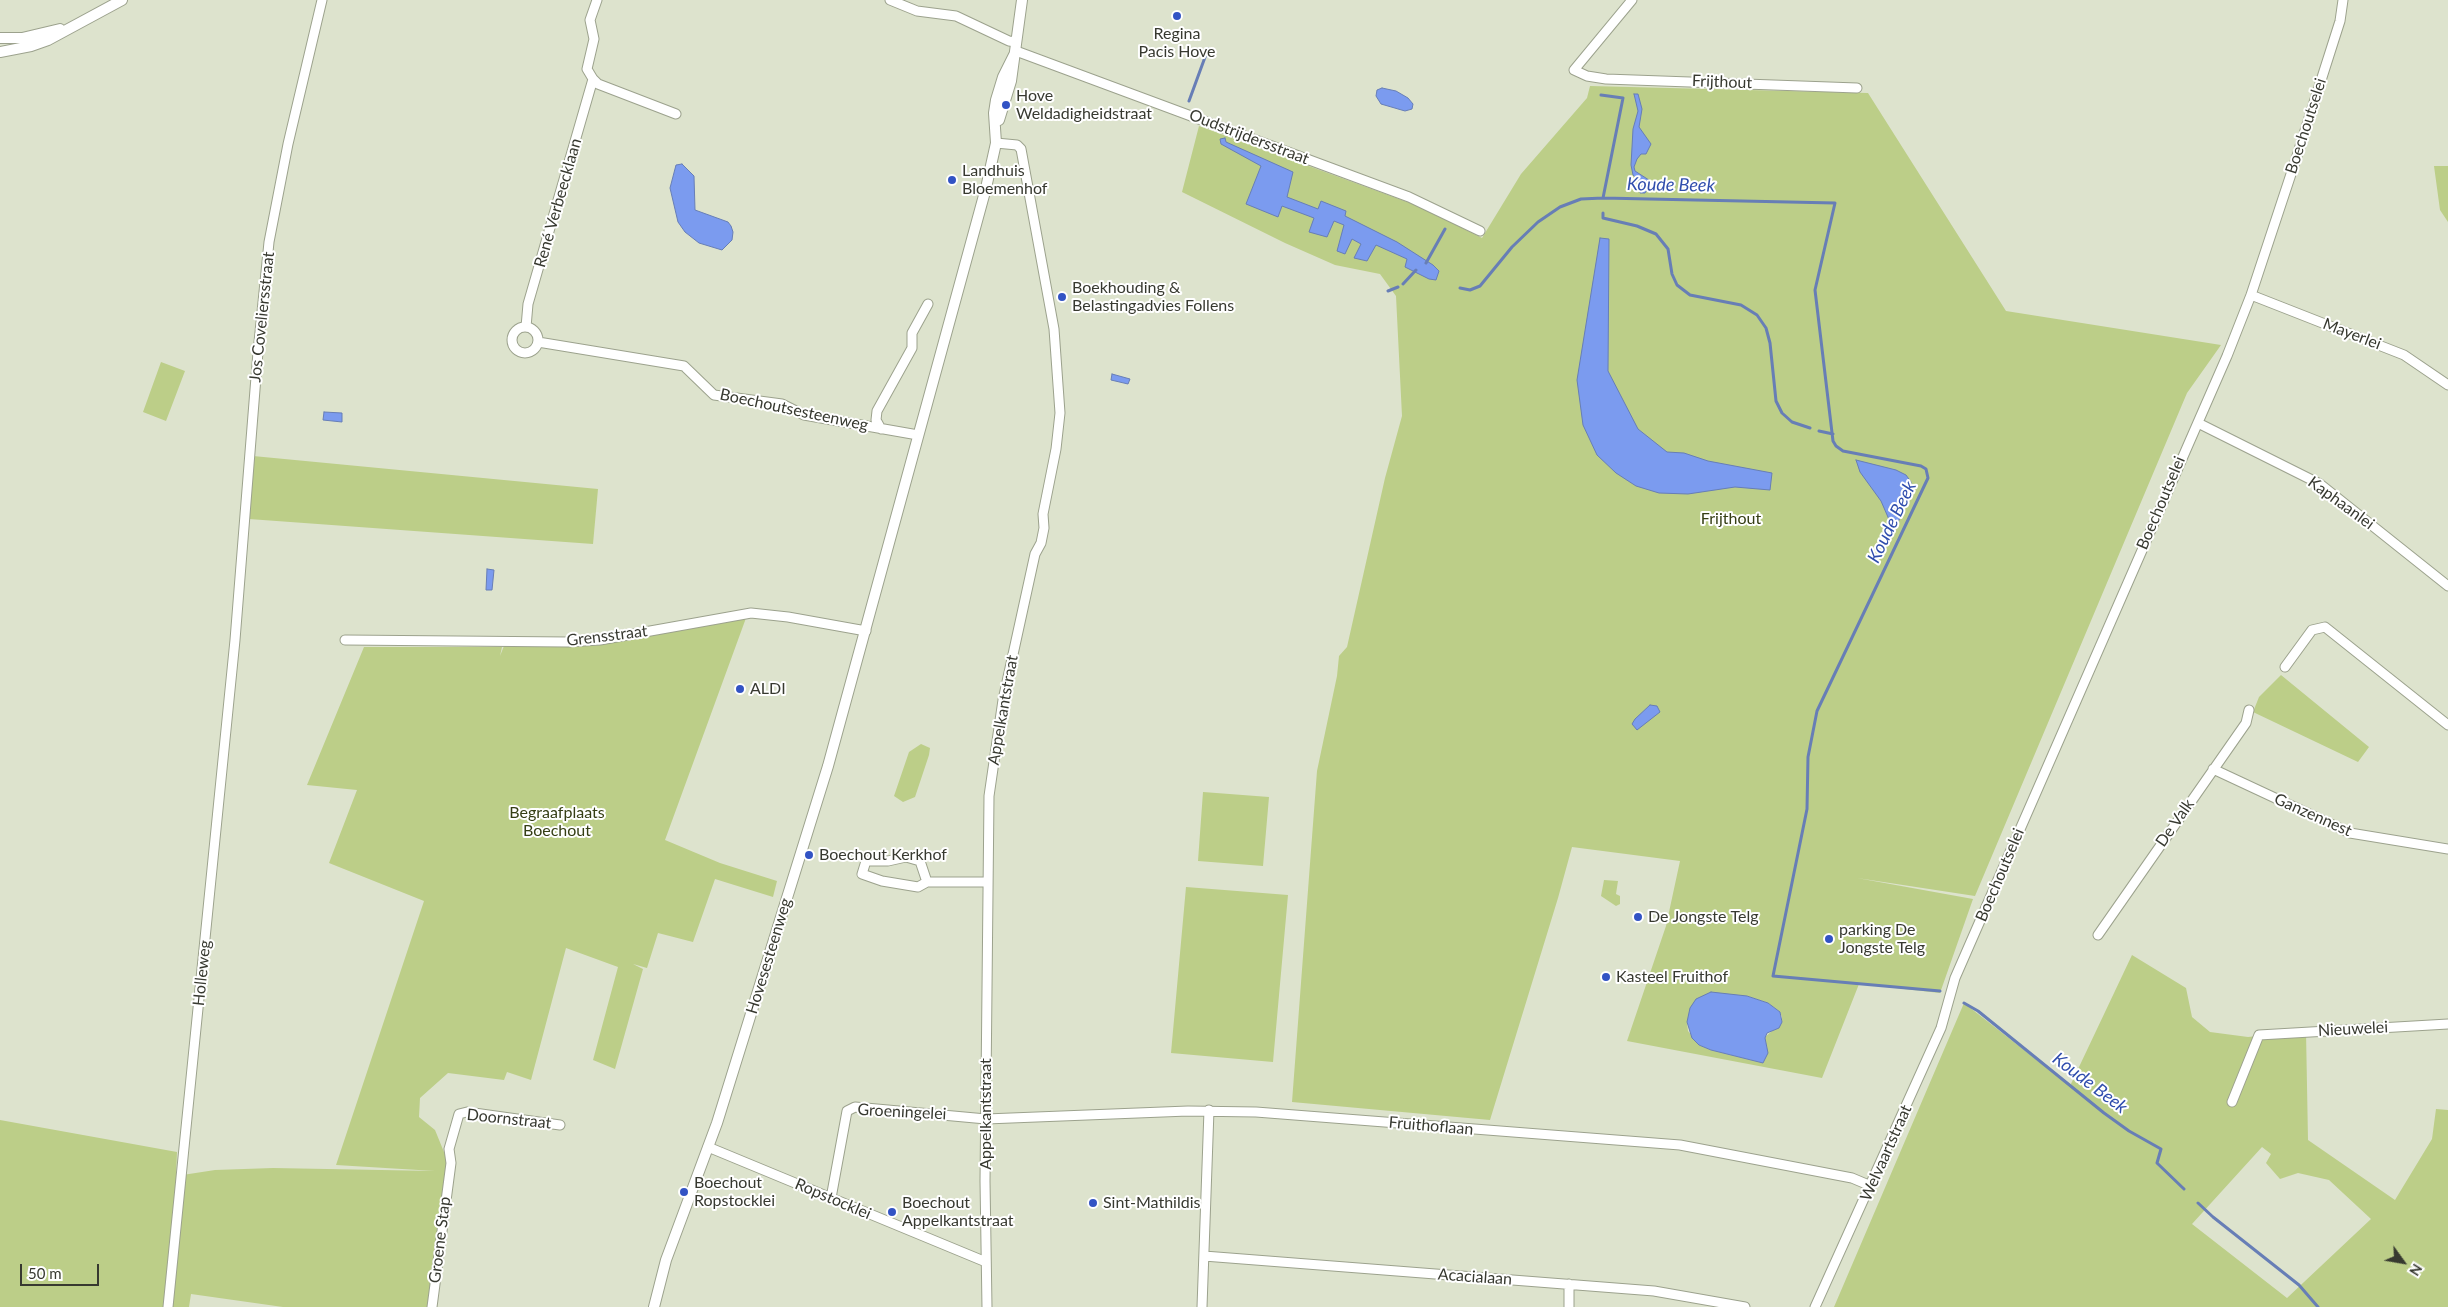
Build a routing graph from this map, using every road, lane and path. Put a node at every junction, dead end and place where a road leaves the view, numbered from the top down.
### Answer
1 (122, 0) edge
2 (322, 0) edge
3 (597, 0) edge
4 (890, 0) edge
5 (1022, 0) edge
6 (1632, 0) edge
7 (2343, 0) edge
8 (68, 28) junction
9 (0, 38) edge
10 (1016, 47) junction
11 (0, 52) edge
12 (593, 79) junction
13 (1857, 88) dead end
14 (676, 114) dead end
15 (996, 139) junction
16 (1480, 231) dead end
17 (2251, 295) junction
18 (928, 304) dead end
19 (526, 327) junction
20 (538, 342) junction
21 (2448, 385) edge
22 (2198, 423) junction
23 (882, 428) junction
24 (918, 435) junction
25 (2448, 586) edge
26 (866, 630) junction
27 (235, 640) joint
28 (345, 640) dead end
29 (2284, 667) dead end
30 (2249, 710) dead end
31 (2448, 725) edge
32 (2213, 769) junction
33 (2448, 849) edge
34 (927, 882) junction
35 (987, 882) junction
36 (2098, 935) dead end
37 (1950, 996) joint
38 (2448, 1024) edge
39 (2232, 1102) dead end
40 (1209, 1110) junction
41 (986, 1119) junction
42 (560, 1125) dead end
43 (708, 1146) junction
44 (449, 1173) joint
45 (1871, 1186) junction
46 (831, 1198) junction
47 (1204, 1256) junction
48 (986, 1262) junction
49 (1569, 1284) junction
50 (168, 1307) edge
51 (432, 1307) edge
52 (654, 1307) edge
53 (987, 1307) edge
54 (1202, 1307) edge
55 (1569, 1307) edge
56 (1745, 1307) edge
57 (1815, 1307) edge

1 - 8 street
2 - 27 street, Jos Coveliersstraat
3 - 12 street, René Verbeecklaan
4 - 10 street, Oudstrijdersstraat
5 - 10 street
6 - 13 street, Frijthout
7 - 17 street, Boechoutselei
8 - 9 street
8 - 11 street
10 - 15 street
10 - 16 street, Oudstrijdersstraat
12 - 14 street
12 - 19 street, René Verbeecklaan
15 - 24 street
15 - 35 street, Appelkantstraat
17 - 21 street, Mayerlei
17 - 22 street, Boechoutselei
18 - 23 street, Boechoutsesteenweg
19 - 20 street
19 - 20 street
20 - 23 street, Boechoutsesteenweg
22 - 25 street, Kaphaanlei
22 - 37 street, Boechoutselei
23 - 24 street, Boechoutsesteenweg
24 - 26 street, Hovesesteenweg
26 - 28 street, Grensstraat
26 - 43 street, Hovesesteenweg
27 - 50 street, Holleweg
29 - 31 street
30 - 32 street, De Valk
32 - 33 street, Ganzennest
32 - 36 street, De Valk
34 - 34 street
34 - 35 street
35 - 41 street, Appelkantstraat
37 - 45 street, Welvaartstraat
38 - 39 street, Nieuwelei
40 - 41 street, Fruithoflaan
40 - 45 street, Fruithoflaan
40 - 47 street
41 - 46 street, Groeningelei
41 - 48 street, Appelkantstraat
42 - 44 street, Doornstraat
43 - 46 street, Ropstocklei
43 - 52 street, Hovesesteenweg
44 - 51 street, Groene Stap
45 - 57 street, Welvaartstraat
46 - 48 street, Ropstocklei
47 - 49 street, Acacialaan
47 - 54 street
48 - 53 street, Appelkantstraat
49 - 55 street
49 - 56 street, Acacialaan

